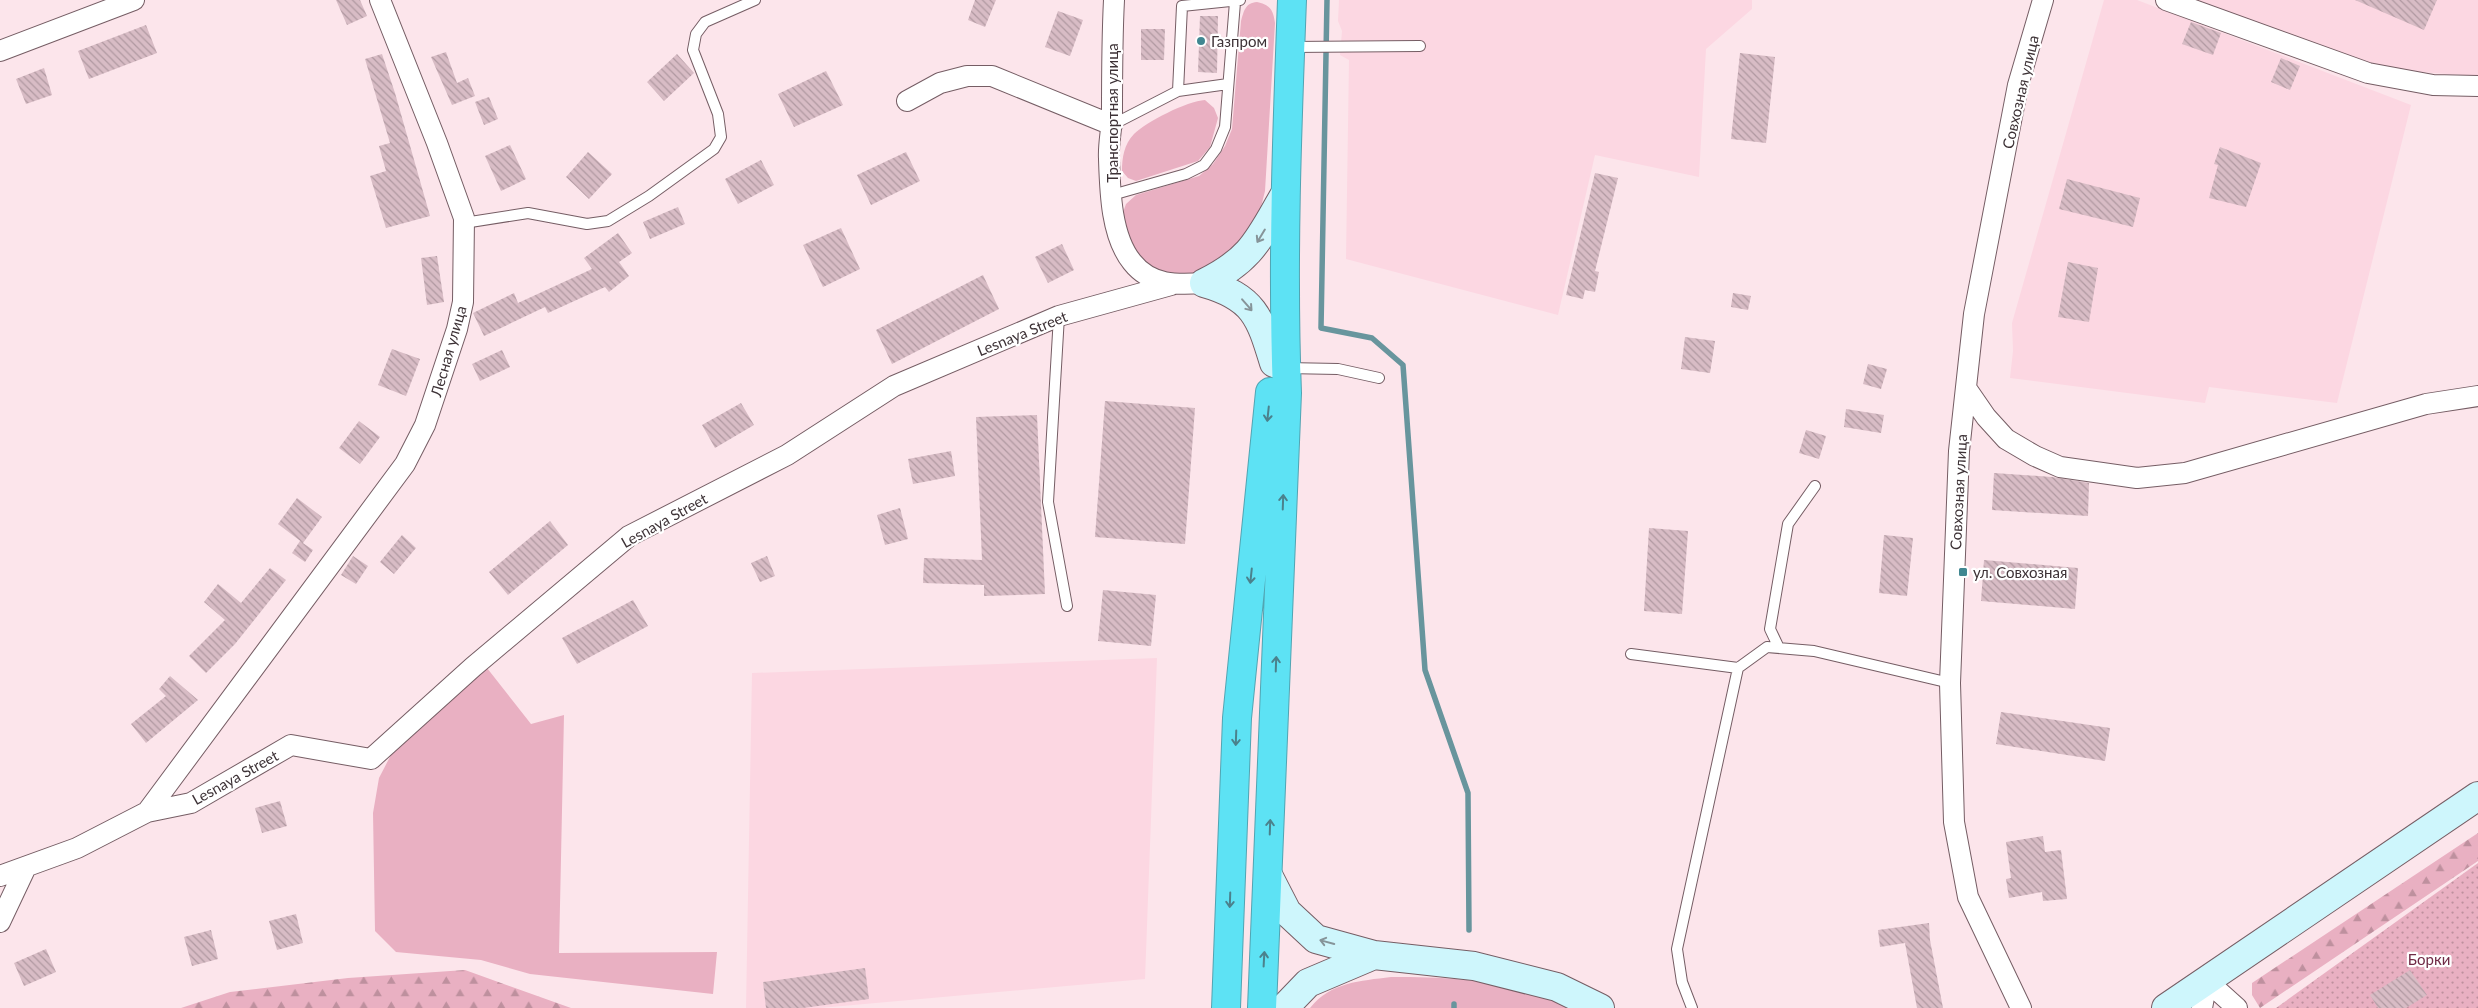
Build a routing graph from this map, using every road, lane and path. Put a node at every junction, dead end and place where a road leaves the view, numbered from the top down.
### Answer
1 (134, 0) edge
2 (380, 0) edge
3 (755, 0) edge
4 (1114, 0) edge
5 (1292, 0) edge
6 (2043, 0) edge
7 (2166, 0) edge
8 (1237, 1) edge
9 (1420, 46) dead end
10 (1290, 47) junction
11 (0, 51) edge
12 (1228, 84) junction
13 (2478, 86) edge
14 (1178, 91) junction
15 (907, 101) dead end
16 (1112, 125) junction
17 (1285, 194) junction
18 (1112, 195) junction
19 (464, 223) junction
20 (1204, 283) junction
21 (1171, 285) junction
22 (1059, 316) junction
23 (1280, 366) junction
24 (1379, 378) dead end
25 (1966, 388) junction
26 (2478, 396) edge
27 (1815, 486) dead end
28 (1067, 606) dead end
29 (1779, 648) junction
30 (1631, 654) dead end
31 (1738, 668) junction
32 (1950, 683) junction
33 (2478, 796) edge
34 (147, 812) junction
35 (26, 867) junction
36 (1268, 875) junction
37 (0, 876) edge
38 (5, 901) edge
39 (0, 922) edge
40 (1374, 955) junction
41 (2207, 981) junction
42 (1223, 1000) edge
43 (1262, 1008) edge
44 (1284, 1008) edge
45 (1600, 1008) edge
46 (1692, 1008) edge
47 (2021, 1008) edge
48 (2166, 1008) edge
49 (2202, 1008) edge
50 (2237, 1008) edge

1 - 11 street
2 - 19 street, Лесная улица
3 - 19 lane
4 - 16 street, Транспортная улица
5 - 10 highway
6 - 25 street, Совхозная улица
7 - 13 street
8 - 12 lane
8 - 14 lane
9 - 10 lane
10 - 17 highway
12 - 14 lane
12 - 18 lane
14 - 16 lane
15 - 16 street
16 - 18 street, Транспортная улица
17 -> 20 street
17 - 23 highway
18 - 21 street, Транспортная улица
19 - 34 street, Лесная улица
20 - 21 street, Транспортная улица
20 -> 23 street
21 - 22 street, Lesnaya Street
22 - 28 lane
22 - 34 street, Lesnaya Street
23 - 24 lane
36 -> 23 highway
23 -> 42 highway
25 - 26 street
25 - 32 street, Совхозная улица
27 - 29 lane
29 - 31 lane
29 - 32 lane
30 - 31 lane
31 - 46 lane
32 - 47 street, Совхозная улица
33 - 41 street
34 - 35 street, Lesnaya Street
35 - 37 street, Lesnaya Street
35 - 38 street
40 -> 36 street
43 -> 36 highway
38 - 39 street
40 - 44 street
40 - 45 street
41 - 48 street
41 - 49 street
41 - 50 street

